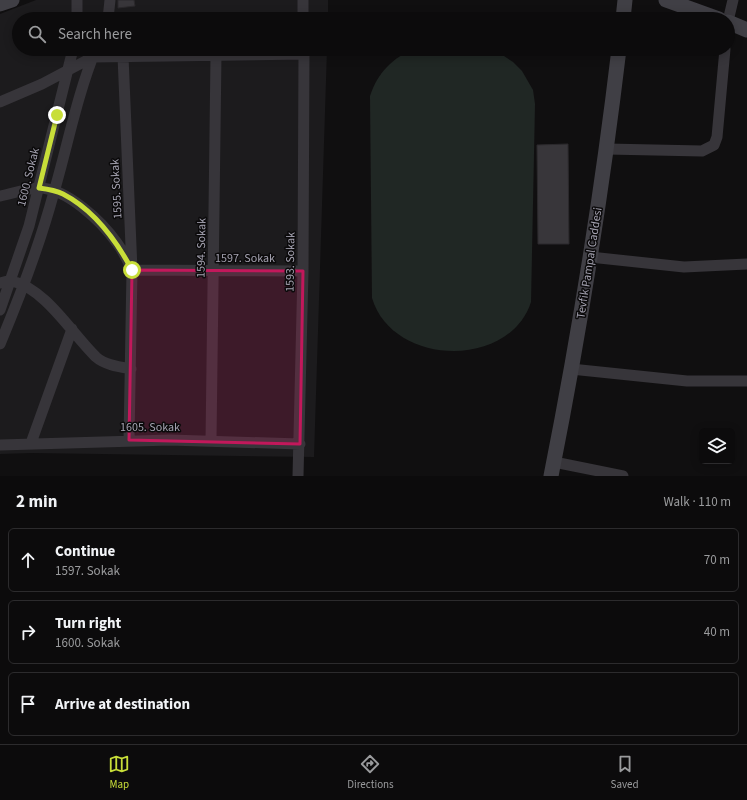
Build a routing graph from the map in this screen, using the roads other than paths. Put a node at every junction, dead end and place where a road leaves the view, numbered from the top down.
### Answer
1 (12, 0) edge
2 (77, 0) edge
3 (110, 0) edge
4 (303, 0) edge
5 (626, 0) edge
6 (666, 0) edge
7 (732, 0) edge
8 (0, 4) edge
9 (76, 12) edge
10 (109, 12) edge
11 (303, 12) edge
12 (624, 12) edge
13 (699, 12) edge
14 (730, 12) edge
15 (735, 25) edge
16 (747, 30) edge
17 (72, 56) edge
18 (90, 56) edge
19 (93, 56) edge
20 (123, 56) edge
21 (216, 56) edge
22 (304, 56) edge
23 (619, 56) edge
24 (724, 56) edge
25 (69, 70) junction
26 (0, 102) edge
27 (607, 149) junction
28 (39, 188) junction
29 (55, 190) junction
30 (0, 196) edge
31 (590, 257) junction
32 (747, 264) edge
33 (132, 270) junction
34 (214, 270) junction
35 (303, 271) junction
36 (5, 282) edge
37 (24, 286) junction
38 (0, 310) edge
39 (72, 329) junction
40 (0, 344) edge
41 (131, 369) junction
42 (571, 369) junction
43 (747, 381) edge
44 (129, 440) junction
45 (211, 441) junction
46 (31, 443) junction
47 (300, 444) junction
48 (0, 445) edge
49 (553, 469) edge
50 (298, 476) edge
51 (623, 476) edge

1 - 8 street
2 - 9 street
3 - 10 street
4 - 11 street
5 - 12 street
6 - 13 street
7 - 14 street
15 - 16 street
17 - 25 street, 1600. Sokak
18 - 25 street
19 - 29 street
20 - 33 street, 1595. Sokak
21 - 34 street, 1594. Sokak
22 - 35 street, 1593. Sokak
23 - 27 street, Tevfik Pampal Caddesi
24 - 27 street
25 - 26 street
25 - 28 street, 1600. Sokak
27 - 31 street, Tevfik Pampal Caddesi
28 - 29 street
28 - 30 street
28 - 36 street, 1600. Sokak
29 - 33 street
29 - 37 street
31 - 32 street
31 - 42 street, Tevfik Pampal Caddesi
33 - 34 street, 1597. Sokak
33 - 41 street, 1595. Sokak
34 - 35 street, 1597. Sokak
34 - 45 street, 1594. Sokak
35 - 47 street, 1593. Sokak
36 - 37 street
36 - 38 street, 1600. Sokak
37 - 39 street
37 - 40 street
39 - 41 street
39 - 46 street
41 - 44 street, 1595. Sokak
42 - 43 street
42 - 49 street, Tevfik Pampal Caddesi
44 - 45 street, 1605. Sokak
44 - 46 street, 1605. Sokak
45 - 47 street, 1605. Sokak
46 - 48 street, 1605. Sokak
47 - 50 street, 1593. Sokak
49 - 51 street

